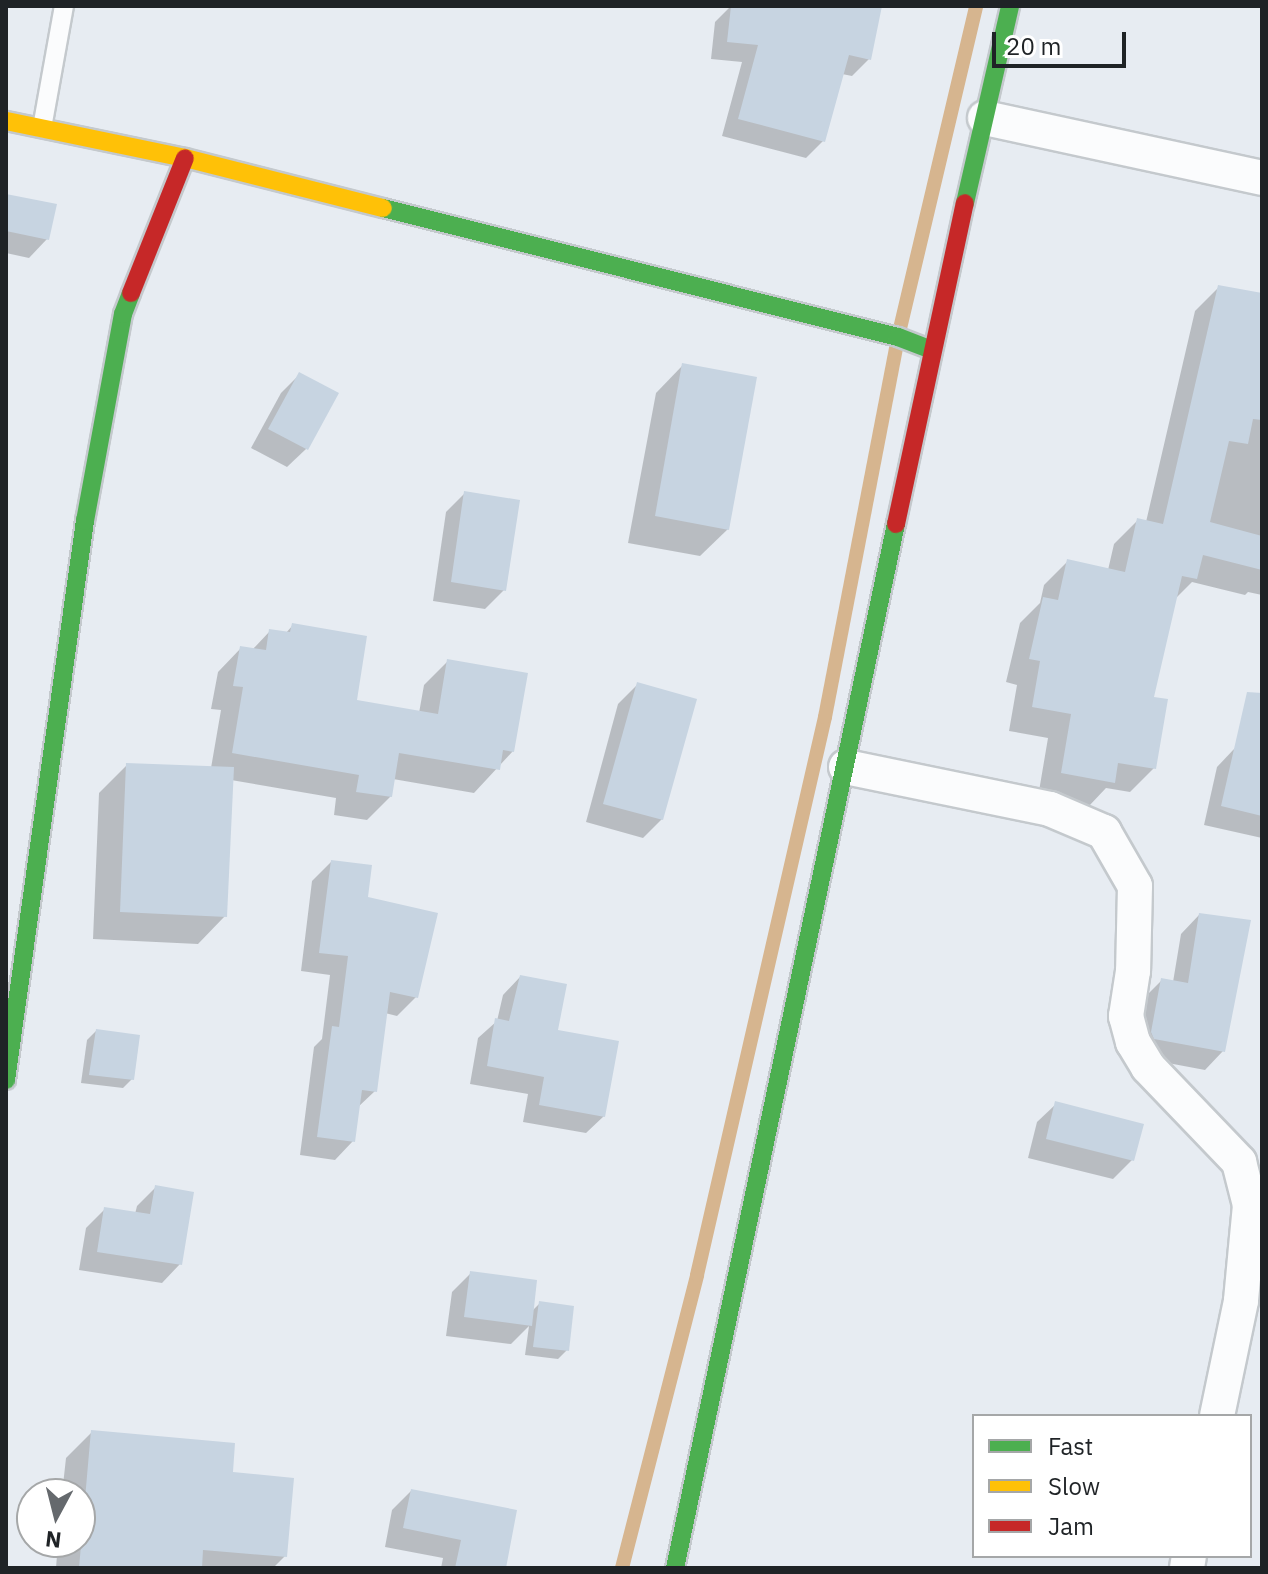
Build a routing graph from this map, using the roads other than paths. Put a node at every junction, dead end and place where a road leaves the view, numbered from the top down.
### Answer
1 (64, 6) edge
2 (1010, 6) edge
3 (985, 118) junction
4 (6, 121) edge
5 (42, 128) junction
6 (185, 158) junction
7 (1262, 178) edge
8 (932, 350) junction
9 (846, 767) junction
10 (6, 1080) edge
11 (1217, 1414) edge
12 (675, 1568) edge

1 - 5 lane
2 - 3 street
3 - 7 street
3 - 8 street
4 - 5 street
5 - 6 street
6 - 8 street
6 - 10 street
8 - 9 street
9 - 11 street
9 - 12 street

